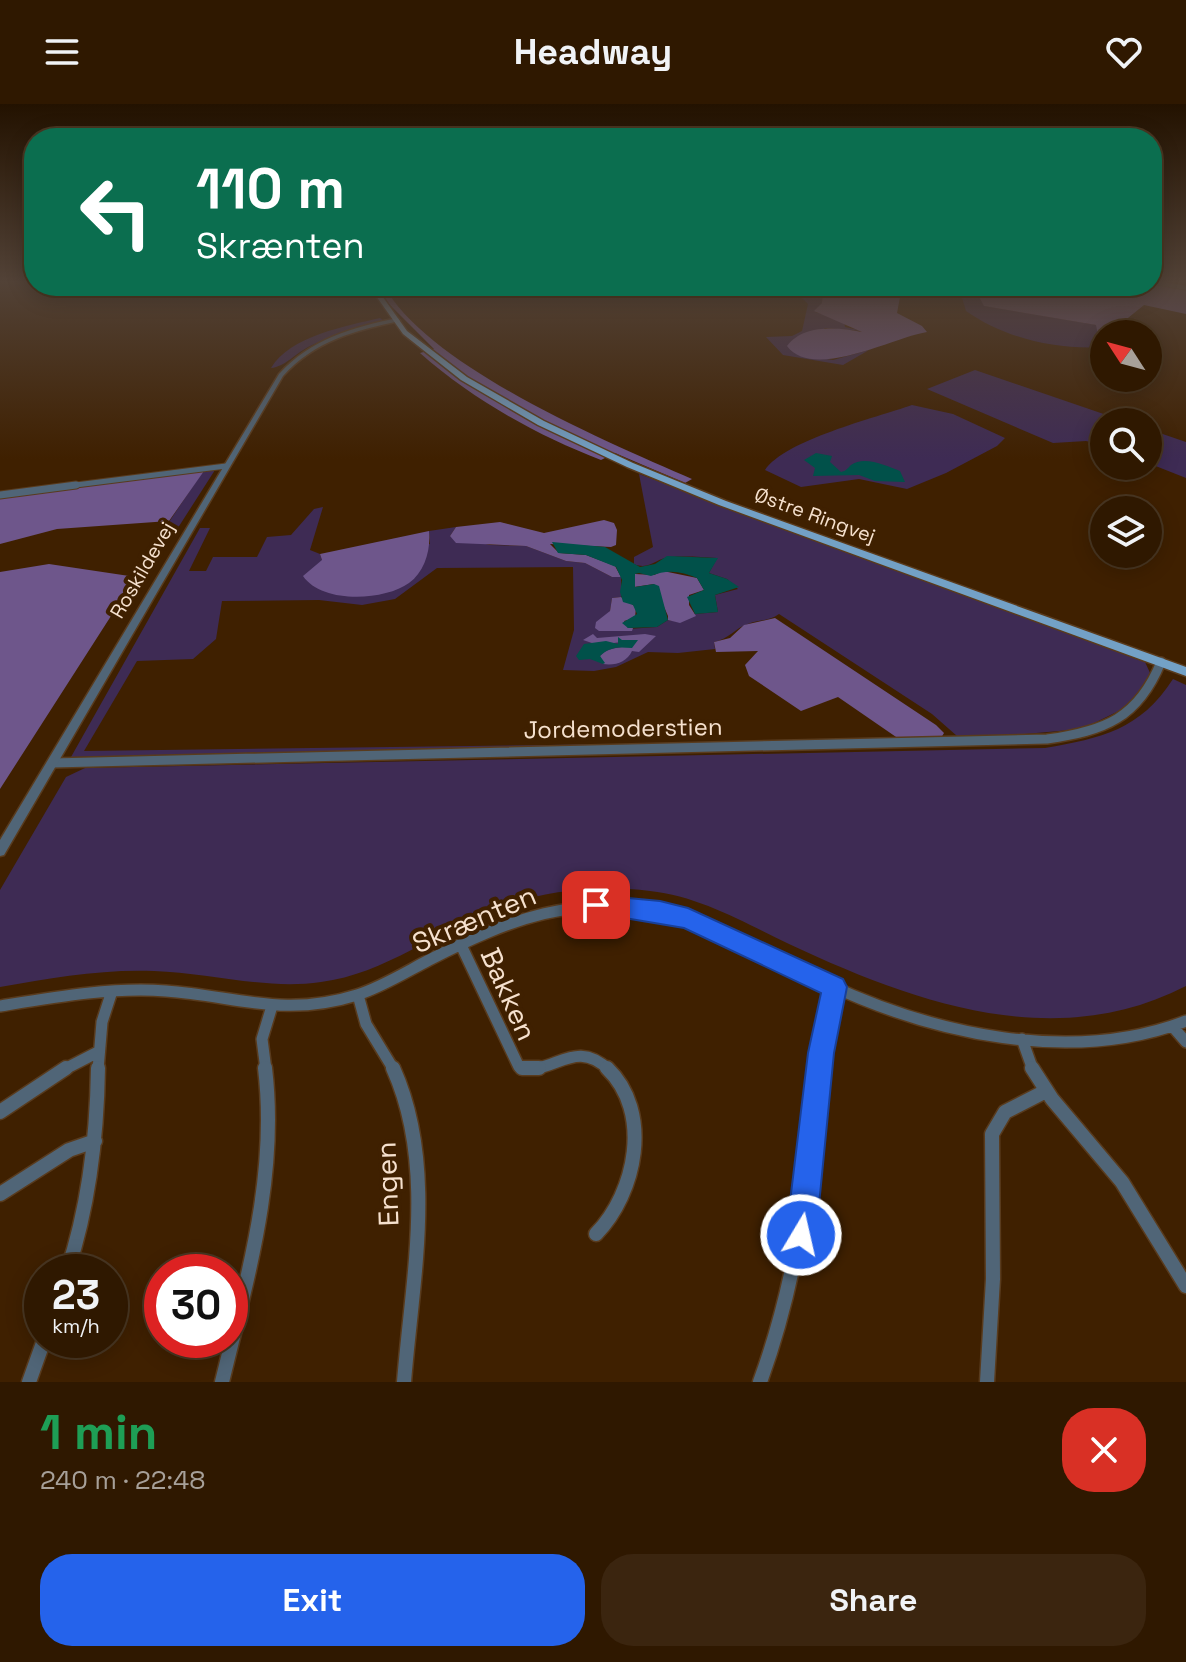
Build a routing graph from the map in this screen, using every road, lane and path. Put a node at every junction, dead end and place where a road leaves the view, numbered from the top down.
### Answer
1 (333, 340) edge
2 (413, 340) edge
3 (226, 466) junction
4 (0, 495) edge
5 (1161, 662) junction
6 (1186, 672) edge
7 (52, 763) junction
8 (0, 851) edge
9 (461, 945) junction
10 (835, 987) junction
11 (112, 991) junction
12 (358, 995) junction
13 (0, 1006) edge
14 (272, 1006) junction
15 (1186, 1021) edge
16 (1173, 1027) junction
17 (1022, 1039) junction
18 (1186, 1042) edge
19 (98, 1052) junction
20 (1044, 1092) junction
21 (0, 1112) edge
22 (95, 1141) junction
23 (0, 1194) edge
24 (596, 1234) dead end
25 (72, 1254) edge
26 (1186, 1286) edge
27 (38, 1358) edge
28 (29, 1382) edge
29 (222, 1382) edge
30 (404, 1382) edge
31 (760, 1382) edge
32 (987, 1382) edge

1 - 3 street, Roskildevej
2 - 5 main road, Østre Ringvej
3 - 4 street
3 - 7 street, Roskildevej
5 - 6 main road, Østre Ringvej
5 - 7 street, Jordemoderstien
7 - 8 street, Roskildevej
9 - 10 street, Skrænten
9 - 12 street, Skrænten
9 - 24 street, Bakken
10 - 17 street, Skrænten
10 - 31 street
11 - 13 street, Skrænten
11 - 14 street, Skrænten
11 - 19 street
12 - 14 street, Skrænten
12 - 30 street, Engen
14 - 29 street
15 - 16 street, Skrænten
16 - 17 street, Skrænten
16 - 18 street
17 - 20 street
19 - 21 street
19 - 22 street
20 - 26 street
20 - 32 street
22 - 23 street
22 - 25 street
27 - 28 street

